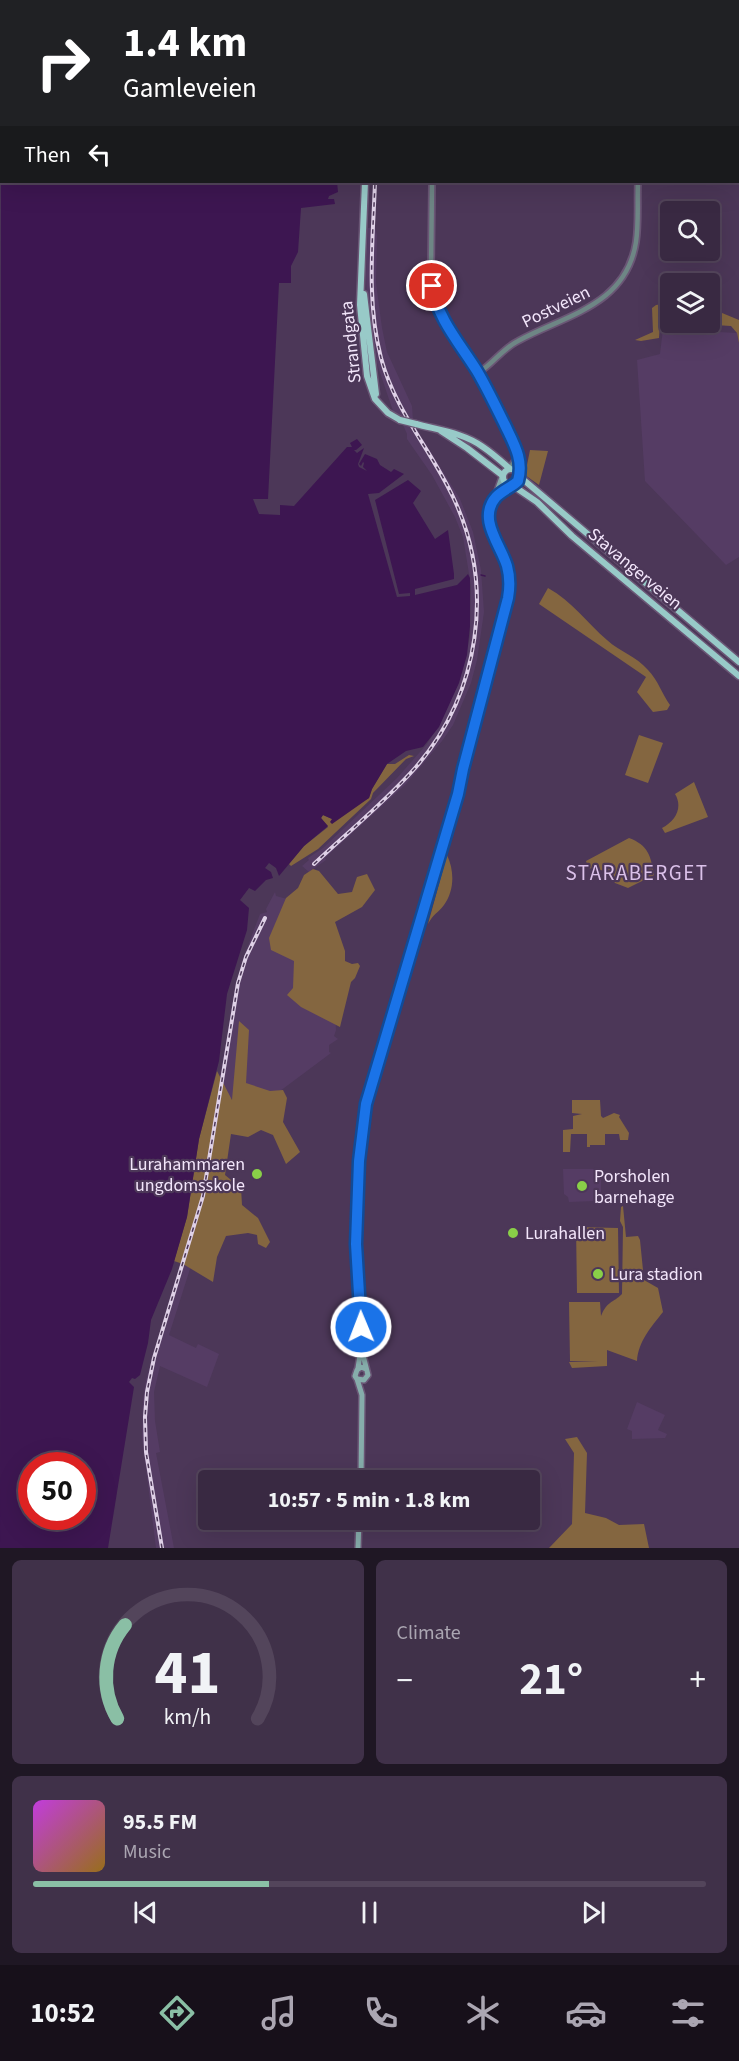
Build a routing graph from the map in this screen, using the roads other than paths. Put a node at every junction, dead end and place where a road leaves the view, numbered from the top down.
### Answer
1 (365, 183) edge
2 (432, 183) edge
3 (638, 183) edge
4 (478, 373) junction
5 (400, 420) joint
6 (441, 431) junction
7 (516, 450) junction
8 (509, 468) junction
9 (519, 475) junction
10 (502, 476) junction
11 (511, 485) junction
12 (495, 498) junction
13 (739, 662) edge
14 (739, 676) edge
15 (361, 1348) junction
16 (358, 1368) junction
17 (366, 1369) junction
18 (366, 1378) junction
19 (357, 1379) junction
20 (362, 1395) junction
21 (361, 1470) edge
22 (359, 1530) edge
23 (358, 1548) edge

1 - 5 main road, Strandgata
2 - 4 street
3 - 4 street, Postveien
4 - 7 street
5 - 6 main road, Stavangerveien, bridge
6 - 8 main road, Stavangerveien
6 - 10 main road, Stavangerveien
7 - 8 street
7 - 9 street
8 - 9 main road, Stavangerveien
8 - 10 main road
9 - 11 main road
9 - 13 main road, Stavangerveien
10 - 11 main road, Stavangerveien
10 - 12 main road
11 - 12 main road
11 - 14 main road, Stavangerveien
12 - 15 main road
15 - 16 main road
15 - 17 main road
16 - 17 main road
16 - 19 main road
17 - 18 main road
18 - 19 main road
18 - 20 main road
19 - 20 main road
20 - 21 main road
22 - 23 main road

